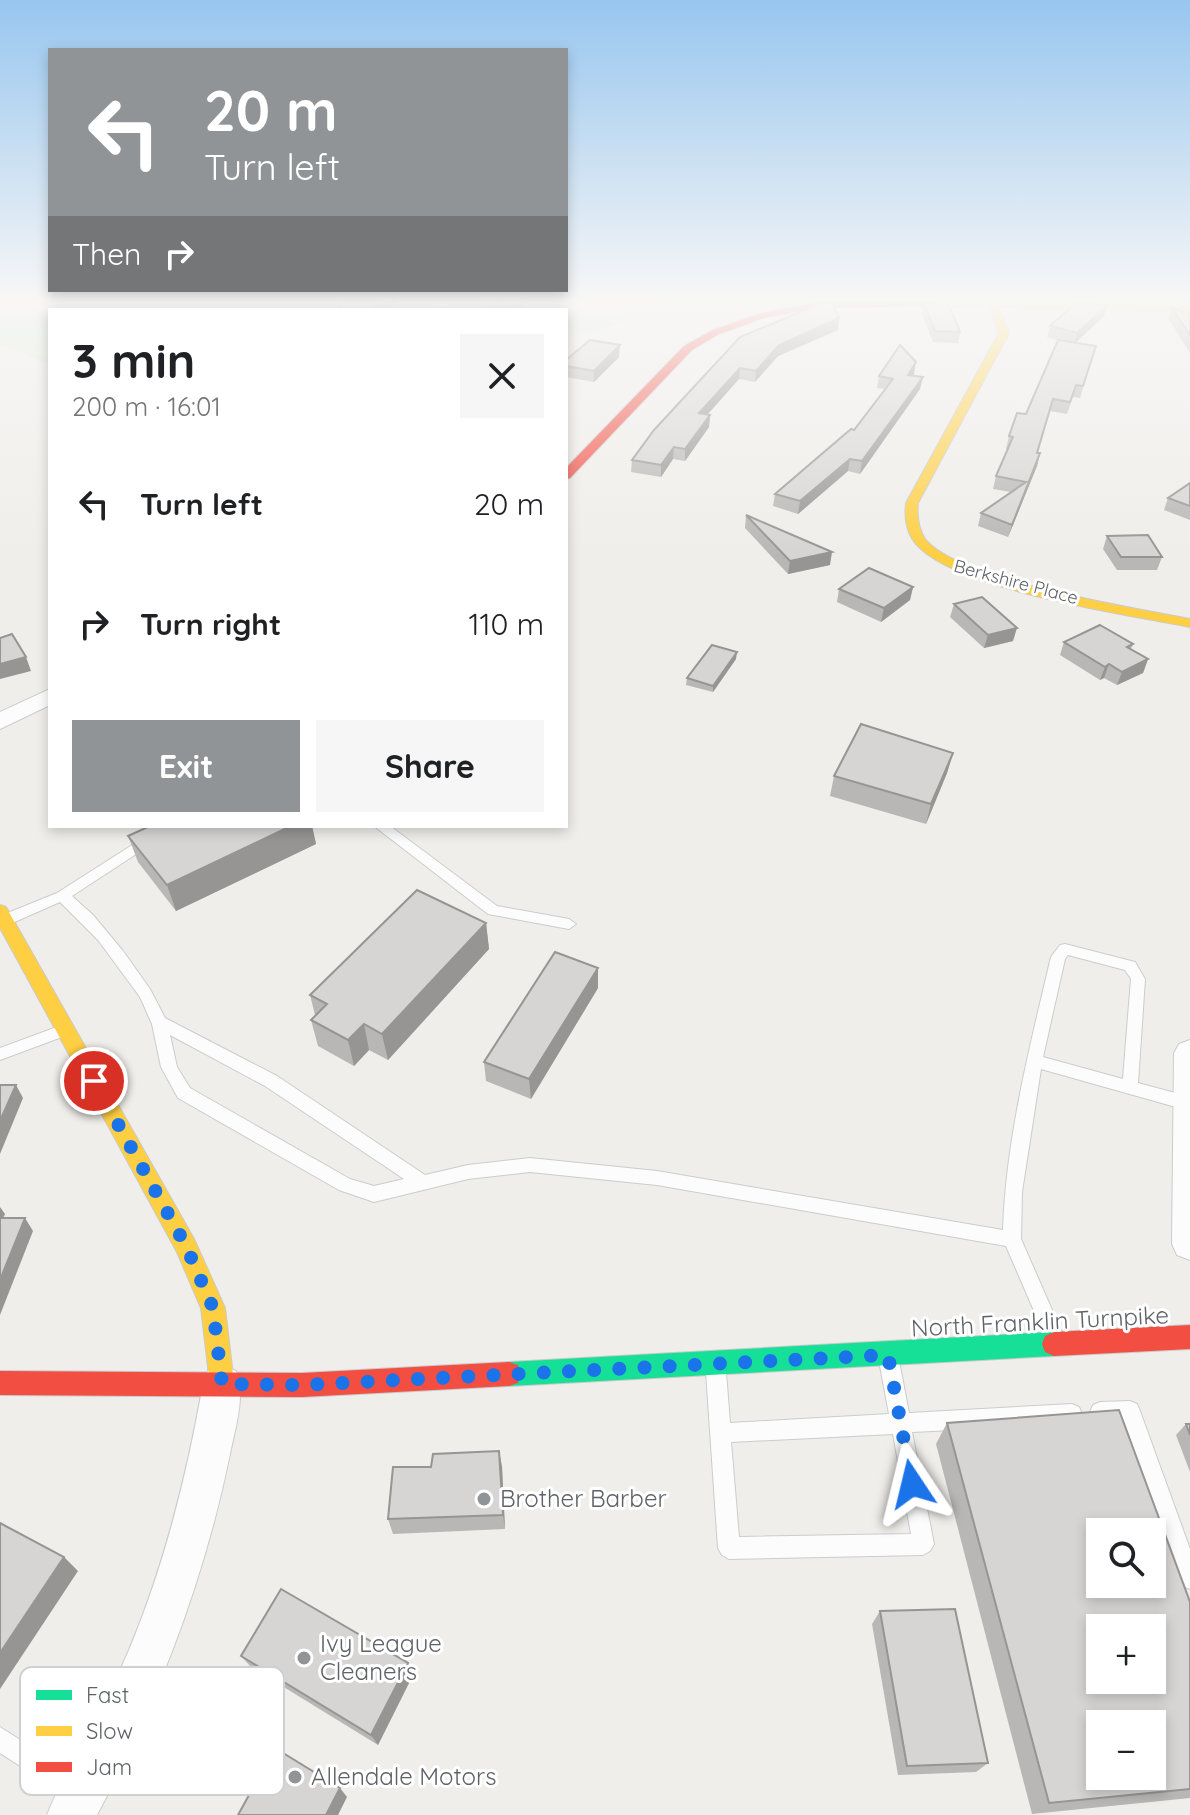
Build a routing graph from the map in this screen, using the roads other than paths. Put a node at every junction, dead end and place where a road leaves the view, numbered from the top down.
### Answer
1 (652, 386) edge
2 (975, 386) edge
3 (568, 473) edge
4 (1190, 623) edge
5 (48, 697) edge
6 (0, 722) edge
7 (169, 828) edge
8 (384, 828) edge
9 (62, 896) junction
10 (2, 916) edge
11 (569, 924) dead end
12 (160, 1022) junction
13 (65, 1030) junction
14 (1190, 1053) edge
15 (0, 1054) edge
16 (1034, 1061) junction
17 (1130, 1088) junction
18 (1189, 1103) edge
19 (422, 1182) junction
20 (1012, 1239) junction
21 (1190, 1244) edge
22 (1190, 1337) edge
23 (1058, 1346) junction
24 (888, 1355) junction
25 (716, 1364) junction
26 (0, 1383) edge
27 (222, 1384) junction
28 (901, 1424) junction
29 (720, 1433) junction
30 (1190, 1578) edge
31 (144, 1667) edge
32 (0, 1739) edge
33 (20, 1756) edge

1 - 3 street
2 - 4 street, Berkshire Place
5 - 6 street
7 - 9 lane
8 - 11 lane
9 - 10 lane
9 - 12 lane
10 - 13 street
12 - 19 lane
12 - 19 lane
13 - 15 lane
13 - 27 street
14 - 18 street
16 - 17 lane
16 - 17 lane
16 - 20 lane
17 - 18 lane
18 - 21 street
19 - 20 lane
20 - 23 lane
22 - 23 street, North Franklin Turnpike
23 - 24 street, North Franklin Turnpike
24 - 25 street, North Franklin Turnpike
24 - 28 lane
25 - 27 street, North Franklin Turnpike
25 - 29 lane
26 - 27 street, North Franklin Turnpike
27 - 31 street
28 - 29 lane
28 - 29 lane
28 - 30 lane
32 - 33 lane

